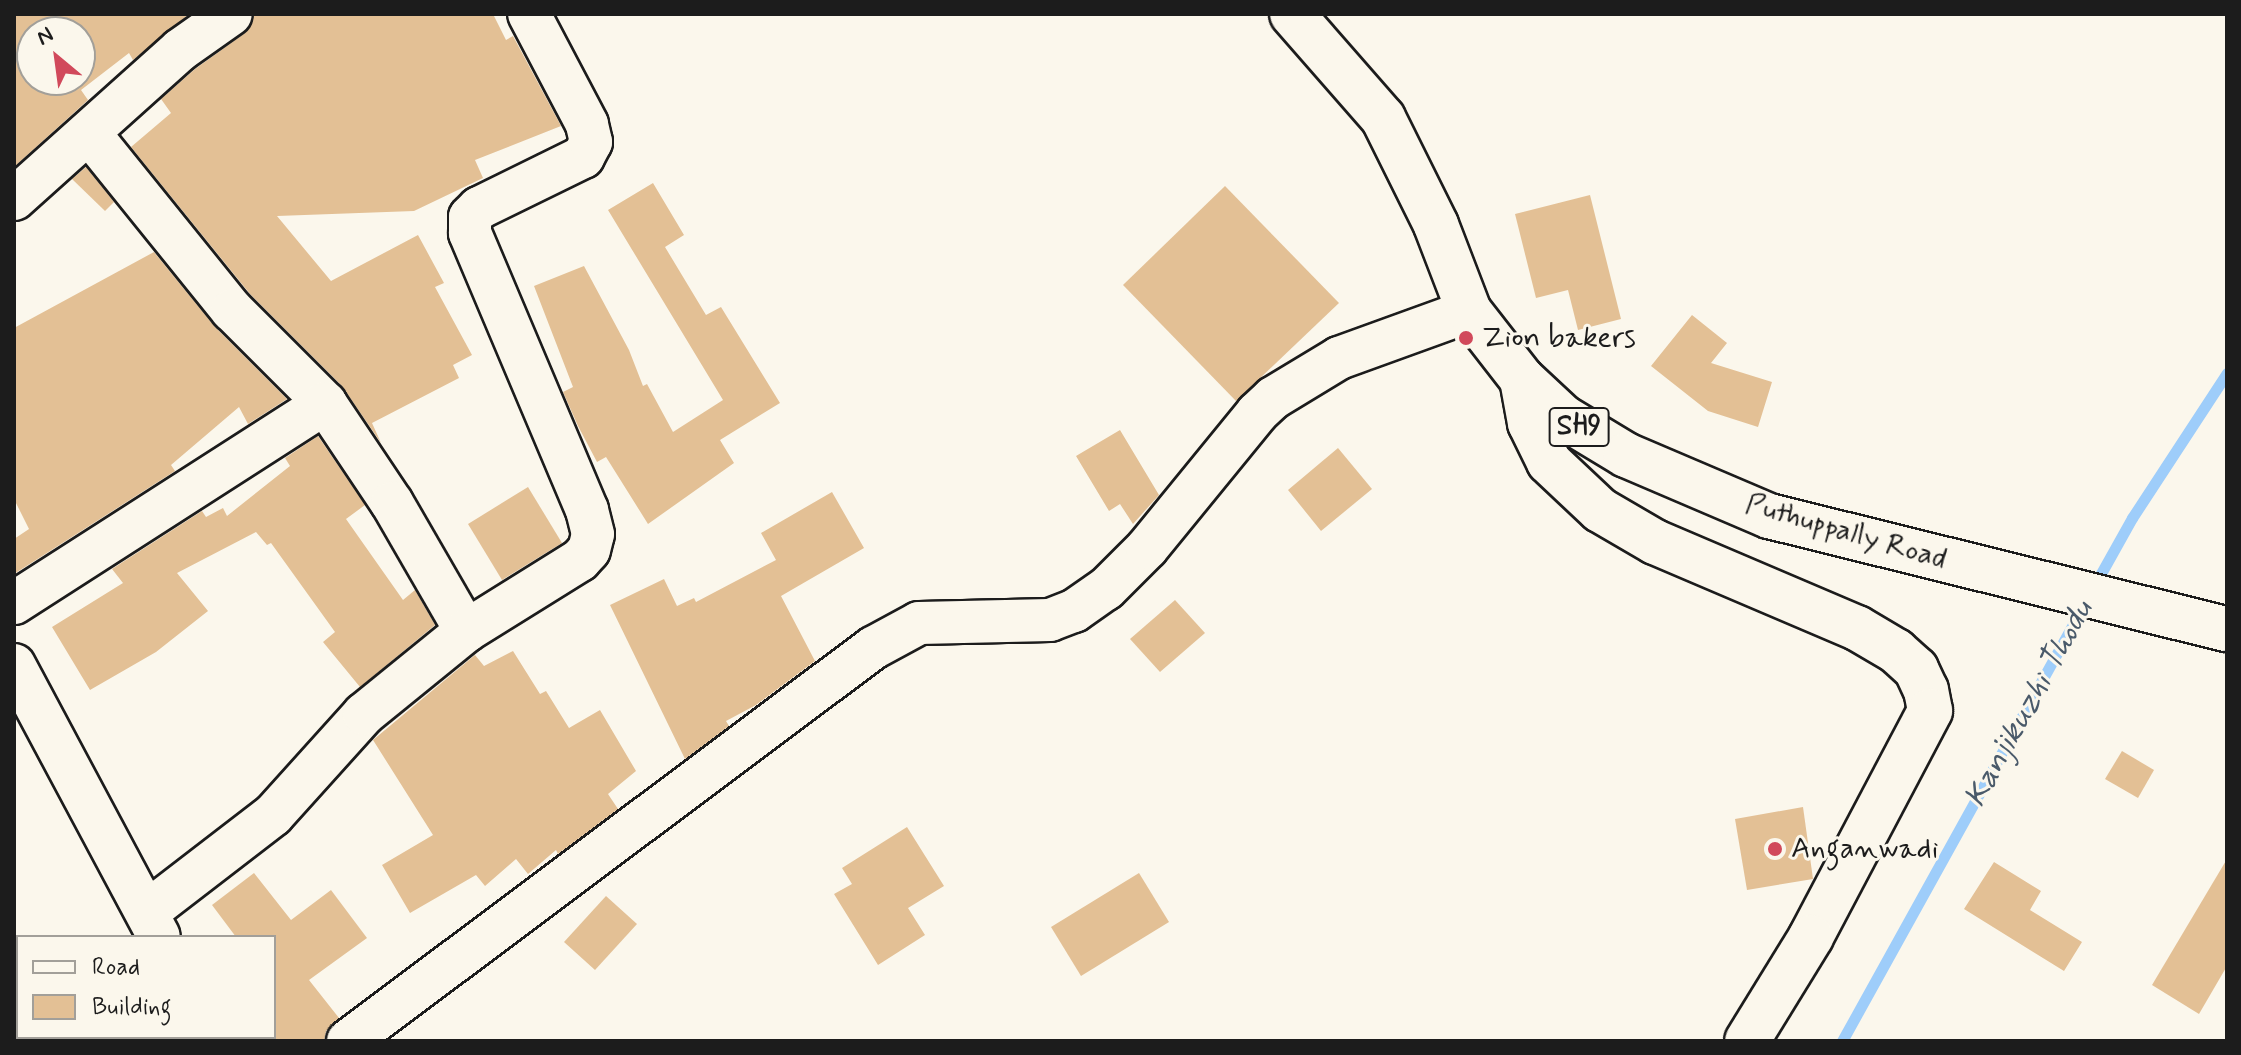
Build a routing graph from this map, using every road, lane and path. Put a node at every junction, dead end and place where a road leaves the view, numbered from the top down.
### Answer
1 (231, 14) edge
2 (529, 14) edge
3 (1292, 14) edge
4 (89, 133) junction
5 (14, 199) edge
6 (1469, 311) junction
7 (1522, 379) junction
8 (325, 403) junction
9 (14, 603) edge
10 (2227, 629) edge
11 (466, 631) junction
12 (14, 665) edge
13 (153, 924) edge
14 (348, 1041) edge
15 (1747, 1041) edge

1 - 4 street
2 - 11 street
3 - 6 main road, Puthuppally Road / SH9
4 - 5 street
4 - 8 street
6 - 7 main road, Puthuppally Road / SH9
6 - 14 street
7 - 10 main road, Puthuppally Road / SH9
7 - 15 main road
8 - 9 street
8 - 11 street
11 - 13 street
12 - 13 street

